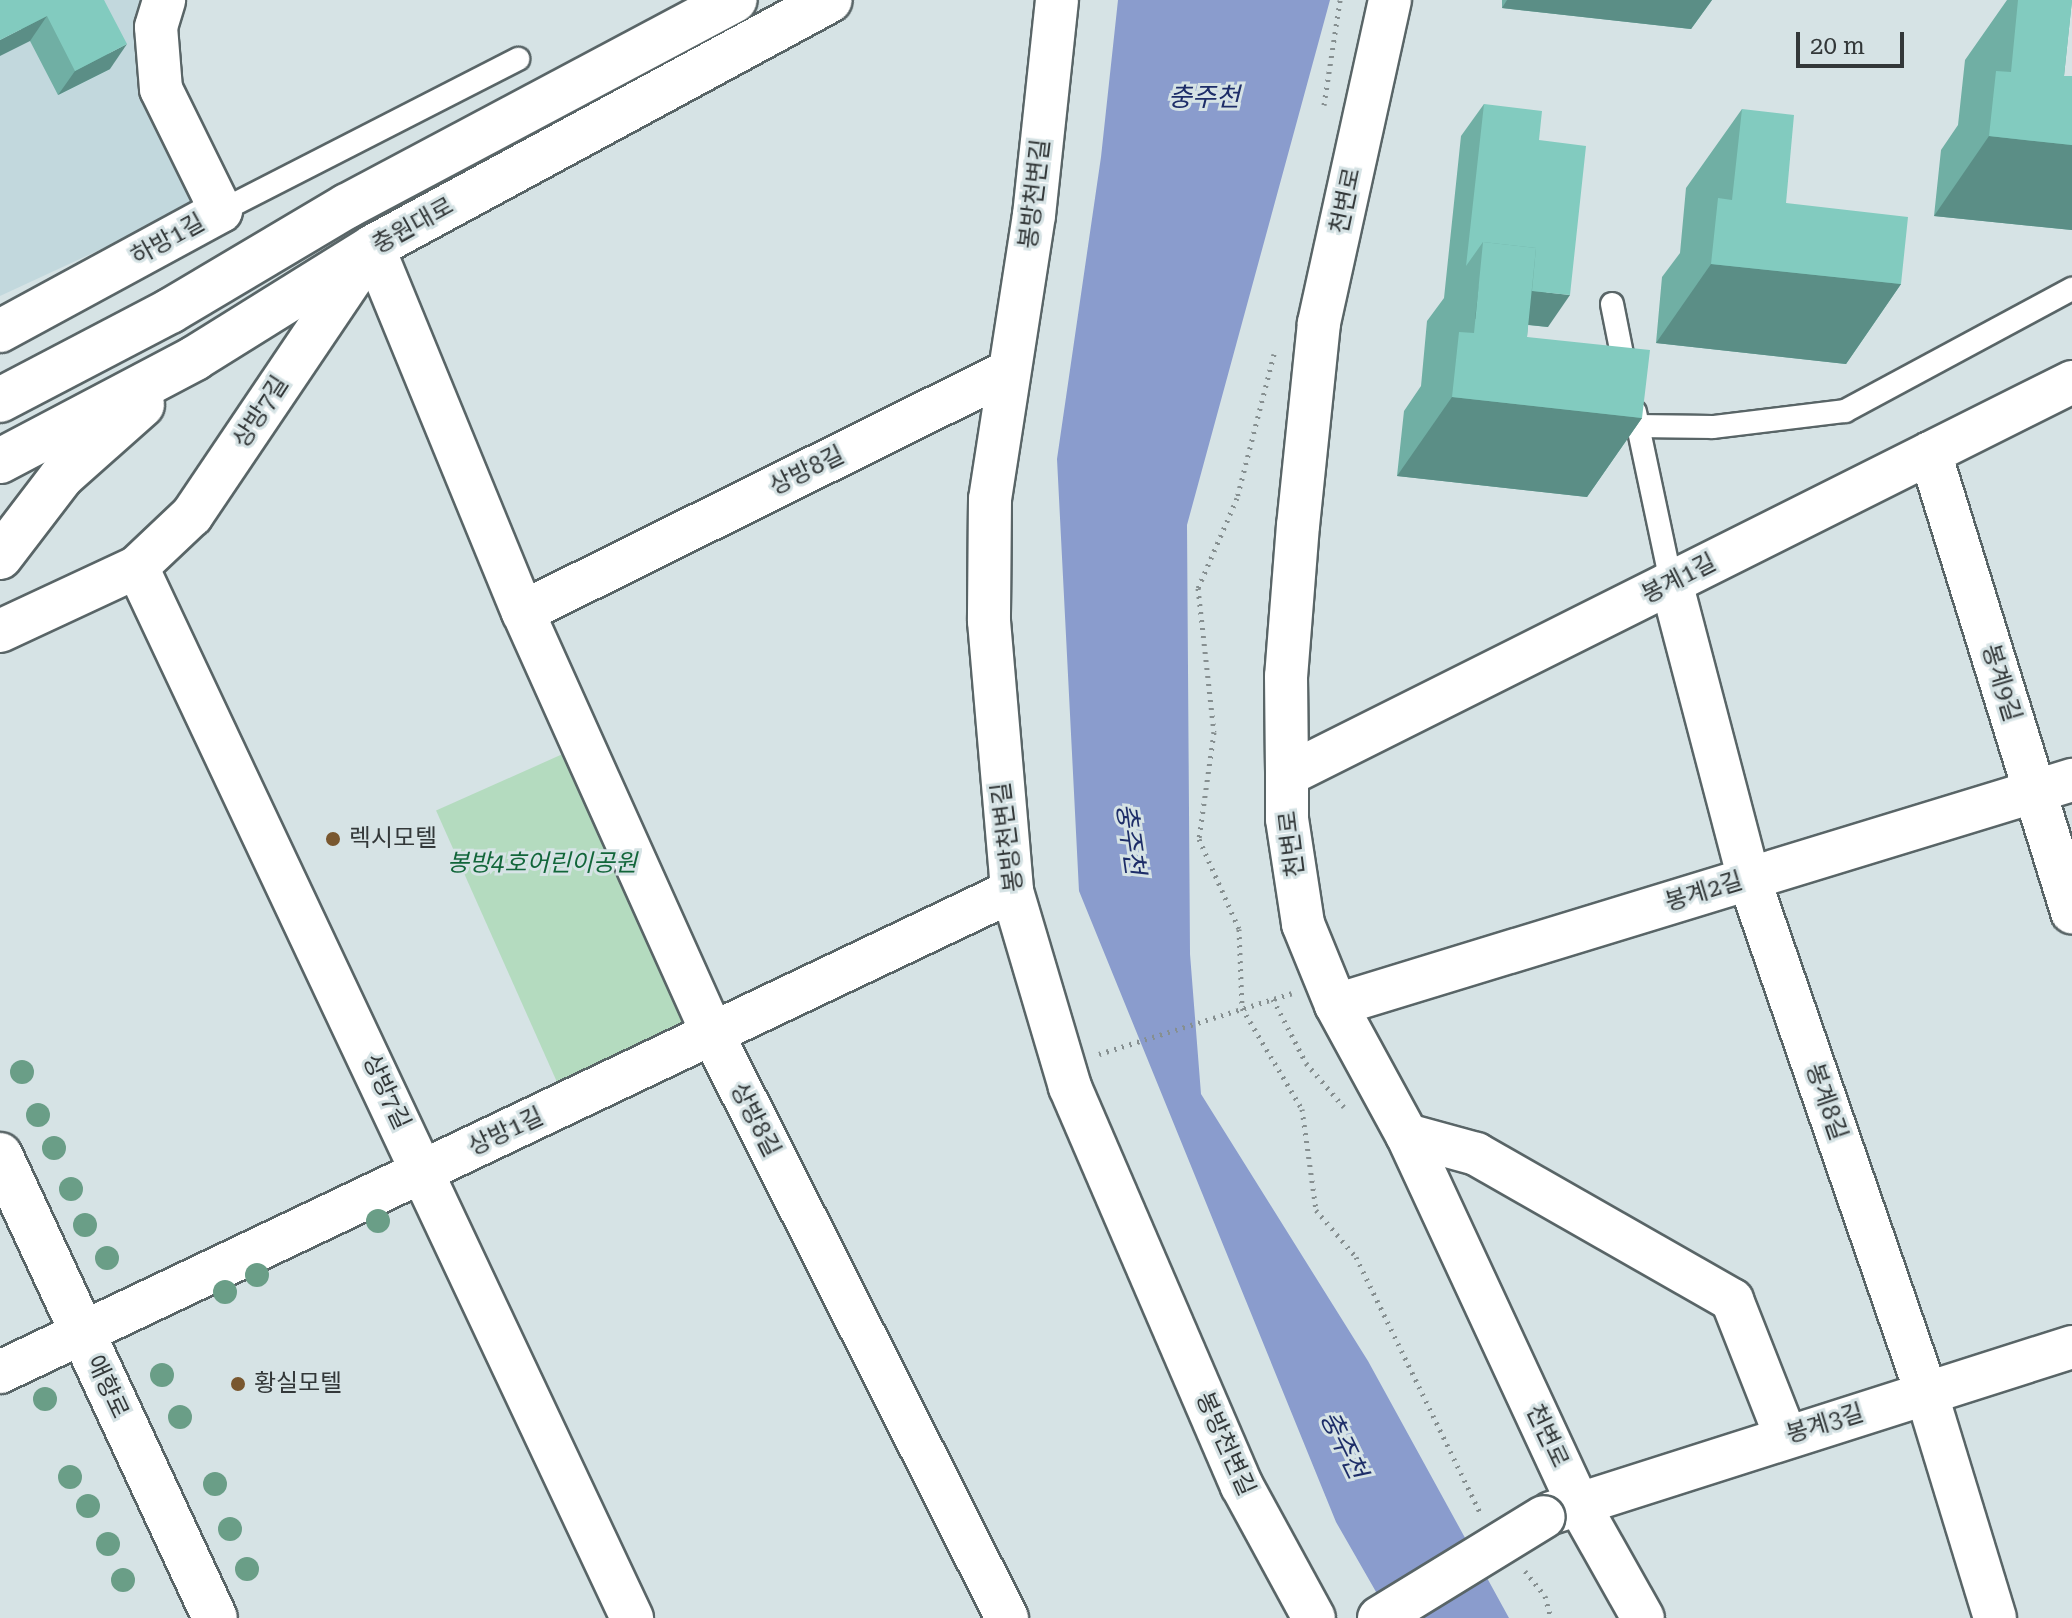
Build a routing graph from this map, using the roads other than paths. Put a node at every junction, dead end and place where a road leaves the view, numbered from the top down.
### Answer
1 (164, 0) edge
2 (735, 0) edge
3 (830, 0) edge
4 (1057, 0) edge
5 (1390, 0) edge
6 (518, 59) dead end
7 (221, 211) junction
8 (373, 247) junction
9 (2072, 289) edge
10 (1612, 304) dead end
11 (0, 331) edge
12 (195, 358) junction
13 (1005, 373) junction
14 (2072, 382) edge
15 (0, 400) edge
16 (1637, 426) junction
17 (1930, 453) junction
18 (0, 461) edge
19 (0, 557) edge
20 (137, 567) junction
21 (1671, 582) junction
22 (523, 612) junction
23 (0, 631) edge
24 (1287, 775) junction
25 (2053, 786) edge
26 (1749, 879) junction
27 (1012, 891) junction
28 (2072, 913) edge
29 (1331, 994) junction
30 (713, 1035) junction
31 (1407, 1135) junction
32 (0, 1155) edge
33 (424, 1171) junction
34 (83, 1336) junction
35 (2072, 1347) edge
36 (0, 1372) edge
37 (1926, 1392) junction
38 (1786, 1437) junction
39 (1560, 1509) junction
40 (215, 1618) edge
41 (632, 1618) edge
42 (1007, 1618) edge
43 (1314, 1618) edge
44 (1379, 1618) edge
45 (1643, 1618) edge
46 (1995, 1618) edge

1 - 7 street, 하방1길
2 - 15 street, 충원대로
3 - 8 street, 충원대로
4 - 13 street, 봉방천변길
5 - 24 street, 천변로
6 - 7 lane
7 - 11 street, 하방1길
8 - 12 street, 충원대로
8 - 20 street, 상방7길
8 - 22 street, 상방8길
9 - 16 lane
10 - 16 lane
12 - 18 street, 충원대로
12 - 19 street
13 - 22 street, 상방8길
13 - 27 street, 봉방천변길
14 - 17 street, 봉계1길
16 - 21 lane
17 - 21 street, 봉계1길
17 - 25 street, 봉계9길
20 - 23 street, 상방7길
20 - 33 street, 상방7길
21 - 24 street, 봉계1길
21 - 26 street, 봉계8길
22 - 30 street, 상방8길
24 - 29 street, 천변로
25 - 26 street, 봉계2길
25 - 28 street, 봉계9길
26 - 29 street, 봉계2길
26 - 37 street, 봉계8길
27 - 30 street, 상방1길
27 - 43 street, 봉방천변길
29 - 31 street, 천변로
30 - 33 street, 상방1길
30 - 42 street, 상방8길
31 - 38 street
31 - 39 street, 천변로
32 - 34 street, 애향로
33 - 34 street, 상방1길
33 - 41 street, 상방7길
34 - 36 street, 상방1길
34 - 40 street, 애향로
35 - 37 street, 봉계3길
37 - 38 street, 봉계3길
37 - 46 street, 봉계8길
38 - 39 street, 봉계3길
39 - 44 street, 봉계3길, bridge
39 - 45 street, 천변로

